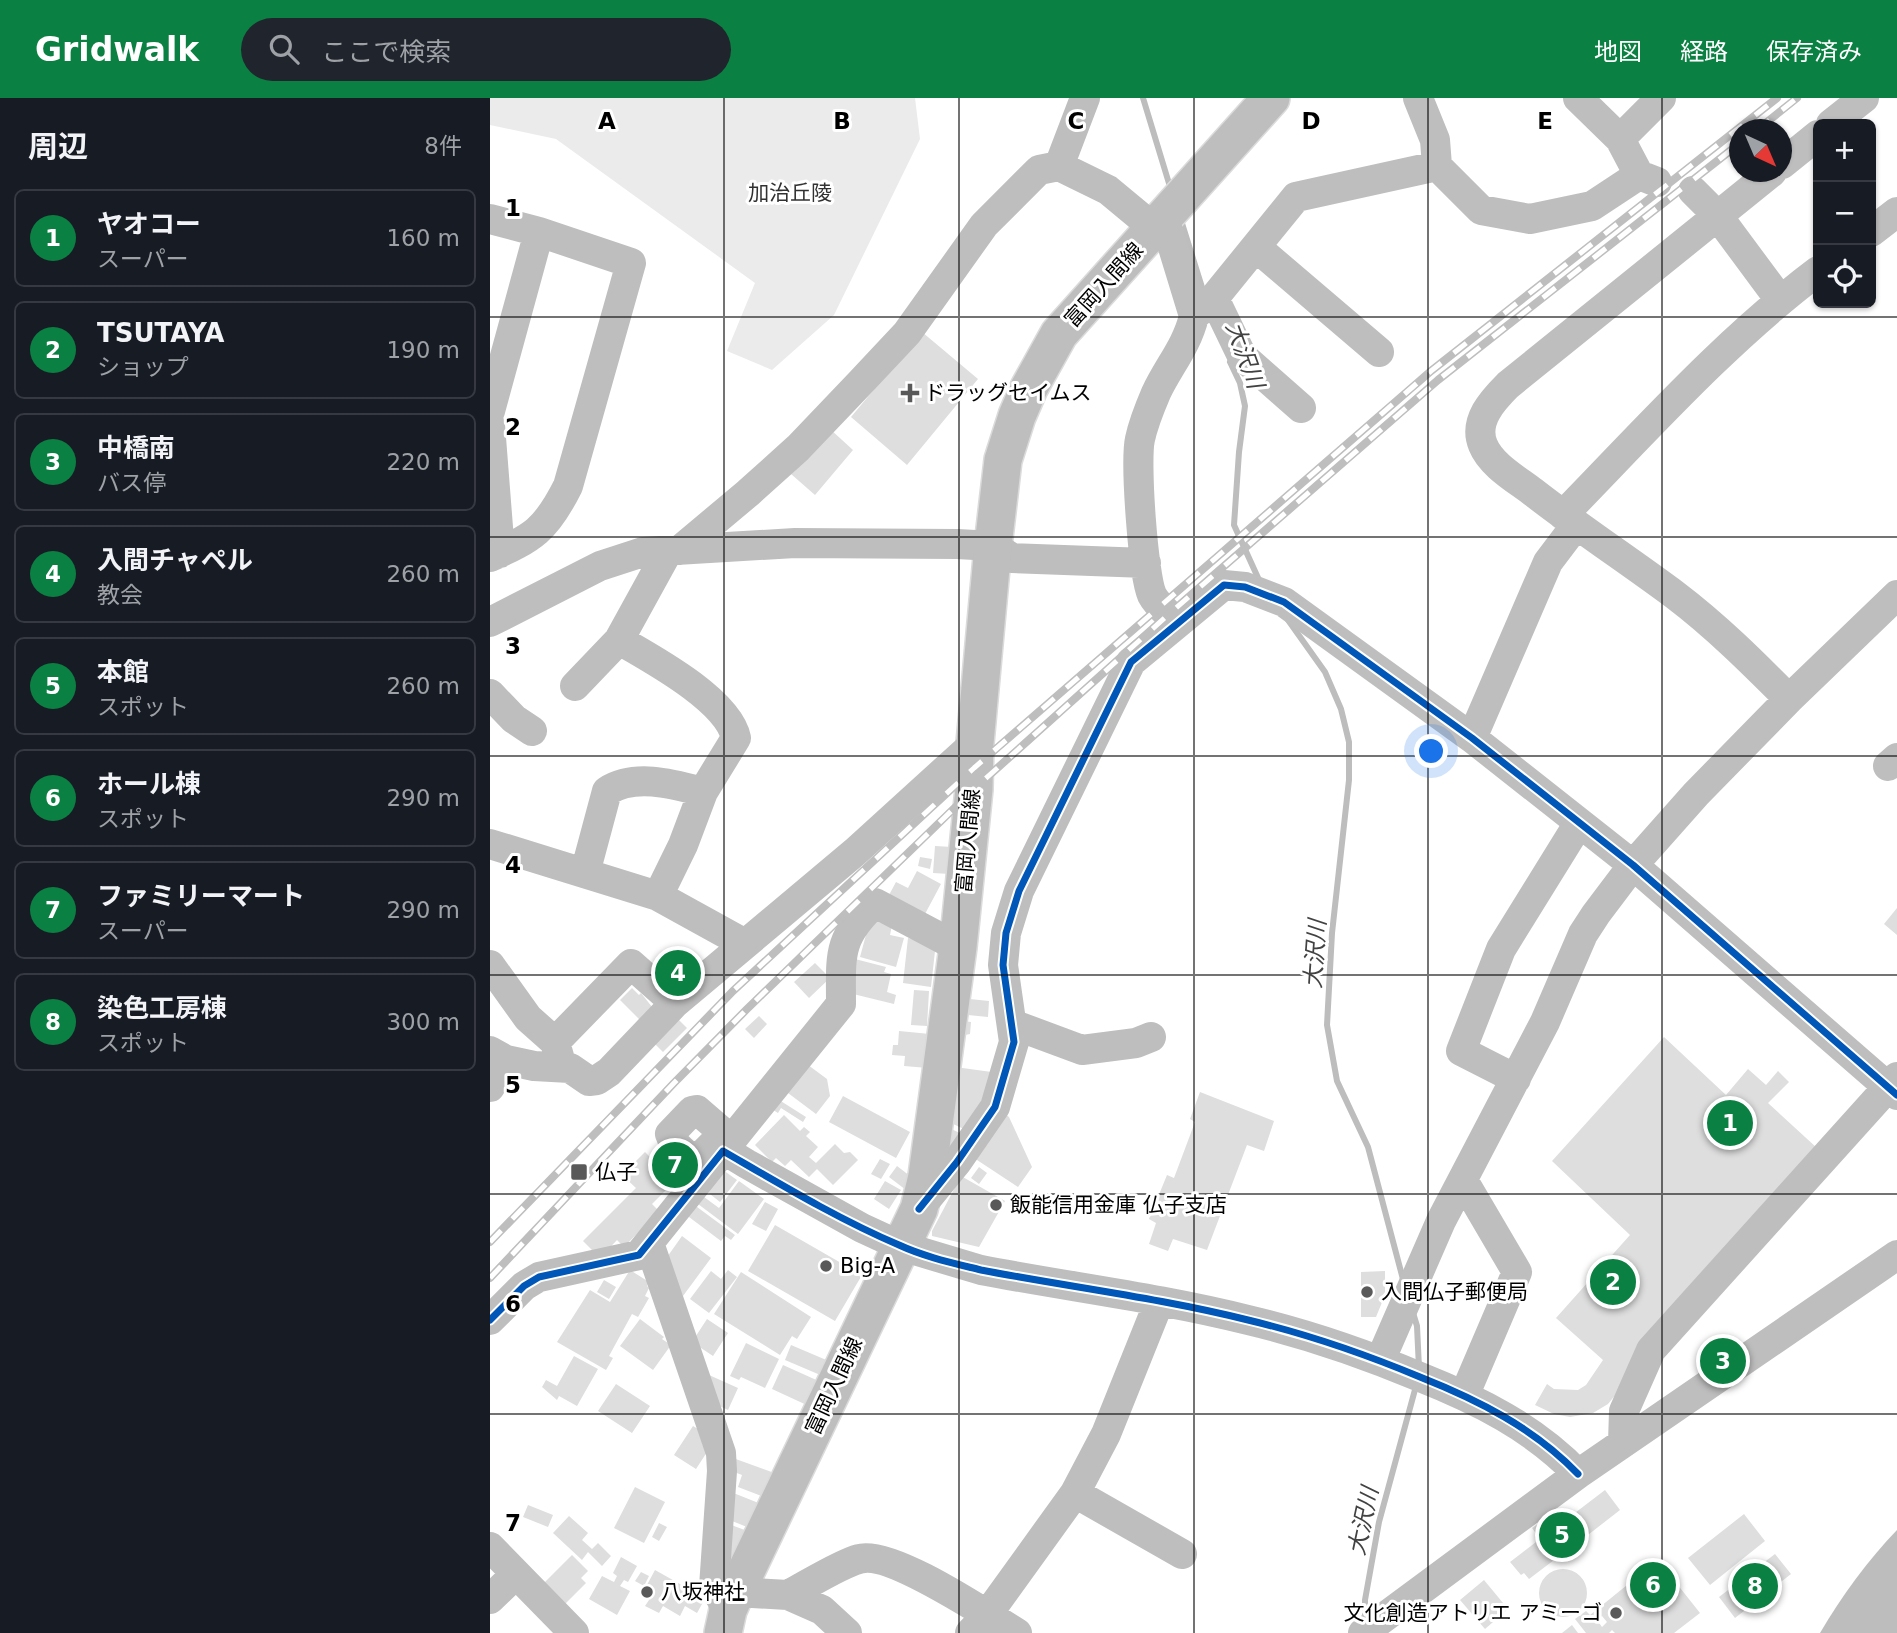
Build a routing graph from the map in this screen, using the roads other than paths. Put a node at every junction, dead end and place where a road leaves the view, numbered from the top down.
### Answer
1 (1086, 98) edge
2 (1271, 98) edge
3 (1418, 98) edge
4 (1578, 98) edge
5 (1661, 98) edge
6 (1864, 98) edge
7 (1837, 119) edge
8 (1620, 139) junction
9 (1813, 139) edge
10 (1792, 156) edge
11 (1059, 166) junction
12 (1437, 166) junction
13 (1759, 182) edge
14 (1693, 191) dead end
15 (1897, 212) edge
16 (1168, 214) junction
17 (1717, 215) junction
18 (490, 219) edge
19 (1876, 228) edge
20 (539, 232) junction
21 (1256, 247) junction
22 (1813, 275) edge
23 (1780, 300) junction
24 (1204, 307) junction
25 (1379, 352) dead end
26 (1301, 408) dead end
27 (490, 411) edge
28 (490, 425) edge
29 (1570, 520) junction
30 (993, 546) junction
31 (674, 550) junction
32 (495, 555) edge
33 (1146, 563) junction
34 (1893, 607) edge
35 (490, 622) edge
36 (1178, 623) junction
37 (619, 639) junction
38 (575, 686) dead end
39 (490, 694) edge
40 (1788, 699) junction
41 (531, 731) dead end
42 (1472, 738) junction
43 (975, 743) junction
44 (703, 792) junction
45 (1579, 823) junction
46 (490, 844) edge
47 (1633, 865) junction
48 (585, 873) junction
49 (658, 896) junction
50 (745, 944) junction
51 (958, 947) junction
52 (490, 965) edge
53 (675, 1003) junction
54 (1012, 1024) junction
55 (1151, 1037) dead end
56 (559, 1055) junction
57 (498, 1056) edge
58 (1516, 1079) junction
59 (1894, 1086) edge
60 (490, 1087) edge
61 (719, 1147) junction
62 (1463, 1180) junction
63 (919, 1209) junction
64 (649, 1243) junction
65 (901, 1246) junction
66 (1897, 1255) edge
67 (1159, 1302) junction
68 (490, 1320) edge
69 (1391, 1365) junction
70 (1451, 1390) junction
71 (1623, 1443) junction
72 (1578, 1474) junction
73 (1074, 1493) junction
74 (490, 1547) edge
75 (1182, 1554) dead end
76 (516, 1574) junction
77 (788, 1595) junction
78 (490, 1598) edge
79 (729, 1612) edge
80 (978, 1624) edge
81 (574, 1633) edge
82 (847, 1633) edge
83 (1017, 1633) edge
84 (1363, 1633) edge

1 - 11 street
2 - 16 main road, 富岡入間線
3 - 12 street
4 - 8 street
5 - 8 street
6 - 7 street
8 - 12 street
9 - 10 street
11 - 16 street
11 - 31 street
12 - 21 street
13 - 17 street
14 - 17 street
15 - 19 street
16 - 24 street
16 - 30 main road, 富岡入間線
17 - 23 street
17 - 29 street
18 - 20 street
20 - 27 street
20 - 32 street
21 - 24 street
21 - 25 street
22 - 23 street
23 - 29 street
24 - 26 street
24 - 33 street
28 - 32 street
29 - 40 street
29 - 42 street
30 - 31 street
30 - 33 street
30 - 43 main road, 富岡入間線
31 - 35 street
31 - 37 street
33 - 36 street
34 - 40 street
36 - 42 street
36 - 54 street
37 - 38 street
37 - 44 street
39 - 41 street
40 - 47 street
42 - 45 street
43 - 50 street
43 - 51 main road, 富岡入間線
44 - 48 street
44 - 49 street
45 - 47 street
45 - 58 street
46 - 48 street
47 - 58 street
47 - 59 street
48 - 49 street
49 - 50 street
50 - 53 street
51 - 61 street
51 - 63 main road, 富岡入間線
52 - 56 street
53 - 56 street
53 - 56 street
54 - 55 street
54 - 63 street
56 - 57 street
57 - 60 street
58 - 62 street
59 - 71 street
61 - 64 street
61 - 65 street
62 - 69 street
62 - 70 street
63 - 65 main road, 富岡入間線
64 - 68 street
64 - 79 street
65 - 67 street
65 - 79 main road, 富岡入間線
66 - 71 street
67 - 69 street
67 - 73 street
69 - 70 street
70 - 72 street
71 - 72 street
72 - 84 street
73 - 75 street
73 - 80 street
74 - 76 street
76 - 78 street
76 - 81 street
77 - 79 street
77 - 80 street
77 - 82 street
80 - 83 street

